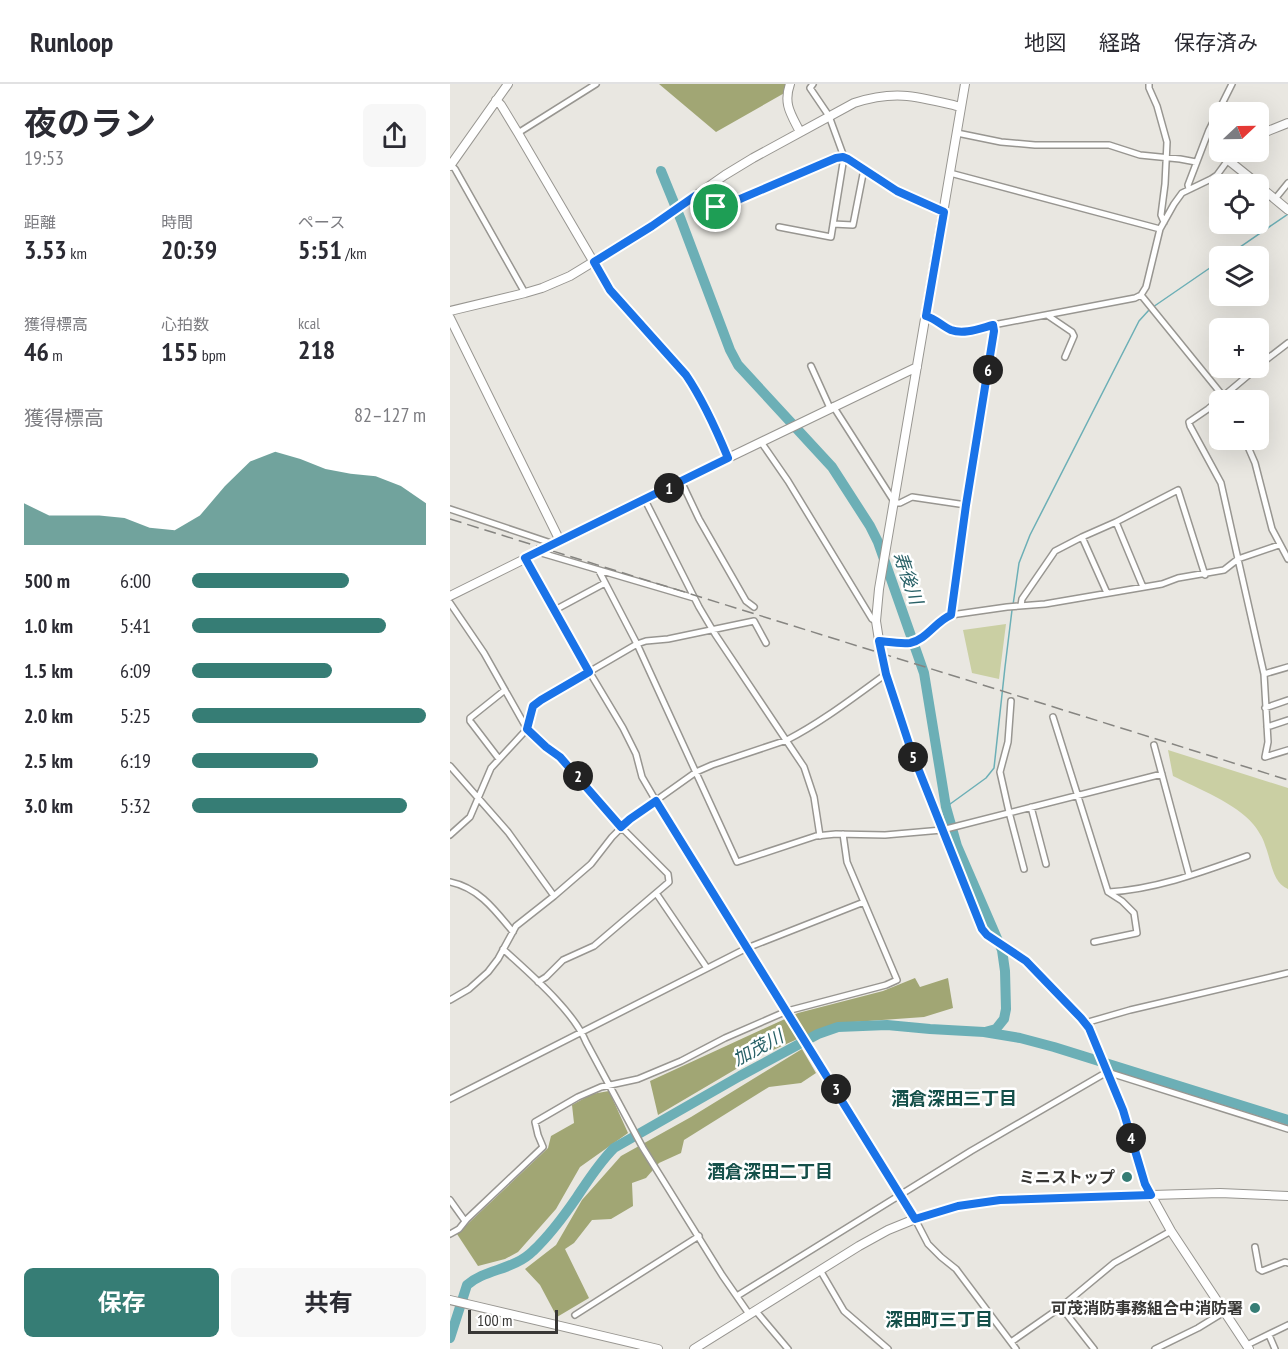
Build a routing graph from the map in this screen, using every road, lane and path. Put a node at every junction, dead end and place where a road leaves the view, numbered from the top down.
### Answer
1 (508, 84) edge
2 (596, 84) edge
3 (790, 84) edge
4 (813, 84) edge
5 (965, 84) edge
6 (1149, 84) edge
7 (1232, 84) edge
8 (496, 100) junction
9 (961, 107) junction
10 (829, 116) junction
11 (1287, 127) edge
12 (800, 132) junction
13 (1269, 132) edge
14 (518, 133) junction
15 (957, 133) junction
16 (843, 157) junction
17 (1166, 159) junction
18 (1197, 162) junction
19 (1227, 162) edge
20 (1230, 162) edge
21 (450, 165) edge
22 (864, 169) junction
23 (950, 173) junction
24 (1245, 174) edge
25 (1288, 183) edge
26 (1189, 189) junction
27 (1269, 194) edge
28 (695, 196) junction
29 (1275, 199) junction
30 (1288, 210) edge
31 (944, 212) junction
32 (1164, 222) junction
33 (832, 224) junction
34 (779, 227) dead end
35 (1160, 229) junction
36 (594, 262) junction
37 (525, 293) junction
38 (1141, 295) junction
39 (450, 311) edge
40 (1047, 315) junction
41 (926, 316) junction
42 (450, 318) edge
43 (993, 325) junction
44 (1288, 343) edge
45 (1065, 357) dead end
46 (1269, 358) edge
47 (811, 366) dead end
48 (917, 367) junction
49 (1246, 378) edge
50 (1218, 390) edge
51 (1233, 390) edge
52 (832, 407) junction
53 (1209, 408) edge
54 (761, 442) junction
55 (1249, 450) edge
56 (728, 458) junction
57 (681, 481) junction
58 (645, 500) junction
59 (895, 503) junction
60 (966, 505) junction
61 (450, 509) edge
62 (1116, 522) junction
63 (1082, 537) junction
64 (557, 543) junction
65 (1288, 545) edge
66 (1281, 547) junction
67 (538, 552) junction
68 (525, 558) junction
69 (1238, 559) junction
70 (1288, 560) edge
71 (598, 571) junction
72 (1205, 574) junction
73 (605, 583) junction
74 (1143, 587) junction
75 (1107, 593) junction
76 (450, 596) edge
77 (694, 598) junction
78 (450, 603) edge
79 (1019, 606) junction
80 (754, 607) dead end
81 (553, 611) junction
82 (951, 615) junction
83 (876, 621) junction
84 (713, 630) junction
85 (879, 641) junction
86 (766, 643) dead end
87 (637, 644) junction
88 (1288, 667) edge
89 (589, 672) junction
90 (886, 674) junction
91 (1263, 674) junction
92 (505, 690) junction
93 (1288, 700) edge
94 (1011, 701) dead end
95 (1265, 708) junction
96 (1053, 717) dead end
97 (1288, 720) edge
98 (1267, 727) junction
99 (527, 729) junction
100 (787, 740) junction
101 (1154, 746) dead end
102 (1288, 750) edge
103 (499, 759) junction
104 (450, 766) edge
105 (696, 772) junction
106 (1162, 774) junction
107 (1078, 795) junction
108 (479, 799) junction
109 (656, 801) junction
110 (1031, 807) junction
111 (1009, 812) junction
112 (621, 827) junction
113 (944, 829) junction
114 (843, 834) junction
115 (450, 835) edge
116 (820, 836) junction
117 (1246, 856) dead end
118 (1046, 864) dead end
119 (1024, 869) dead end
120 (1189, 875) junction
121 (450, 882) edge
122 (1108, 892) junction
123 (656, 893) junction
124 (554, 896) junction
125 (864, 902) junction
126 (513, 932) junction
127 (1094, 942) dead end
128 (747, 948) junction
129 (503, 949) junction
130 (707, 968) junction
131 (1288, 973) edge
132 (538, 982) junction
133 (450, 1000) edge
134 (787, 1011) junction
135 (1085, 1023) junction
136 (582, 1031) junction
137 (1106, 1070) junction
138 (610, 1085) junction
139 (450, 1099) edge
140 (1288, 1129) edge
141 (901, 1195) junction
142 (1151, 1195) junction
143 (1288, 1196) edge
144 (450, 1200) edge
145 (915, 1219) junction
146 (465, 1221) junction
147 (1171, 1231) junction
148 (450, 1234) edge
149 (699, 1236) junction
150 (1255, 1247) dead end
151 (1288, 1263) edge
152 (820, 1270) junction
153 (736, 1296) junction
154 (451, 1300) edge
155 (1061, 1307) junction
156 (752, 1312) junction
157 (1224, 1312) junction
158 (575, 1315) dead end
159 (1288, 1325) edge
160 (1269, 1335) junction
161 (1011, 1342) junction
162 (1248, 1347) edge
163 (658, 1349) edge
164 (694, 1349) edge
165 (788, 1349) edge
166 (888, 1349) edge
167 (1016, 1349) edge
168 (1094, 1349) edge
169 (1155, 1349) edge
170 (1275, 1349) edge

1 - 8 street
2 - 14 street
3 - 12 street
4 - 10 street
5 - 9 street
6 - 17 street
7 - 18 street
8 - 14 street
8 - 21 street
9 - 10 street
9 - 15 street
10 - 12 street
10 - 16 street
11 - 13 street
12 - 28 street
14 - 36 street
15 - 17 street
15 - 23 street
16 - 22 street
16 - 28 street
16 - 33 street
17 - 18 street
17 - 32 street
18 - 26 street
19 - 26 street
20 - 24 street
21 - 37 street
22 - 31 street
22 - 33 street
23 - 31 street
23 - 35 street
25 - 29 street
26 - 32 street
27 - 29 street
28 - 36 street
29 - 30 street
31 - 41 street
32 - 35 street
33 - 34 street
35 - 38 street
36 - 37 street
36 - 56 street
37 - 39 street
38 - 40 street
38 - 50 street
40 - 43 street
40 - 45 street
41 - 43 street
41 - 48 street
42 - 64 street
43 - 60 street
44 - 46 street
47 - 52 street
48 - 52 street
48 - 59 street
49 - 51 street
52 - 54 street
52 - 59 street
53 - 69 street
54 - 56 street
54 - 83 street
55 - 66 street
56 - 57 street
57 - 58 street
57 - 80 street
58 - 64 street
58 - 77 street
59 - 60 street
59 - 83 street
60 - 82 street
61 - 64 street
62 - 63 street
62 - 72 street
62 - 74 street
63 - 75 street
63 - 79 street
64 - 67 street
65 - 66 street
66 - 69 street
66 - 70 street
67 - 68 street
67 - 71 street
68 - 76 street
68 - 81 street
69 - 72 street
69 - 91 street
71 - 73 street
71 - 77 street
72 - 74 street
73 - 81 street
73 - 87 street
74 - 75 street
75 - 79 street
77 - 84 street
78 - 92 street
79 - 82 street
81 - 89 street
82 - 85 street
83 - 85 street
84 - 86 street
84 - 87 street
84 - 100 street
85 - 90 street
87 - 89 street
87 - 105 street
88 - 91 street
89 - 99 street
89 - 109 street
90 - 100 street
90 - 113 street
91 - 95 street
92 - 99 street
92 - 103 street
93 - 95 street
94 - 111 street
95 - 98 street
96 - 107 street
97 - 98 street
98 - 102 street
99 - 103 street
99 - 112 street
100 - 105 street
100 - 116 street
101 - 106 street
103 - 108 street
104 - 108 street
105 - 109 street
105 - 116 street
106 - 107 street
106 - 120 street
107 - 110 street
107 - 122 street
108 - 115 street
108 - 124 street
109 - 112 street
109 - 128 street
110 - 111 street
110 - 118 street
111 - 113 street
111 - 119 street
112 - 123 street
112 - 124 street
113 - 114 street
113 - 135 street
114 - 116 street
114 - 125 street
117 - 120 street
120 - 122 street
121 - 126 street
122 - 127 street
123 - 130 street
123 - 132 street
124 - 126 street
125 - 128 street
125 - 134 street
126 - 129 street
128 - 130 street
128 - 134 street
129 - 132 street
129 - 133 street
130 - 136 street
131 - 135 street
132 - 136 street
134 - 138 street
134 - 141 street
135 - 137 street
136 - 138 street
136 - 139 street
137 - 140 street
137 - 141 street
137 - 142 street
138 - 146 street
138 - 149 street
141 - 145 street
141 - 153 street
142 - 143 street
142 - 145 street
142 - 147 street
144 - 146 street
145 - 152 street
145 - 161 street
146 - 148 street
147 - 155 street
147 - 157 street
149 - 153 street
149 - 158 street
150 - 151 street
152 - 156 street
152 - 166 street
153 - 156 street
154 - 163 street
155 - 161 street
155 - 168 street
156 - 164 street
156 - 165 street
157 - 162 street
157 - 169 street
159 - 160 street
160 - 162 street
160 - 170 street
161 - 167 street

